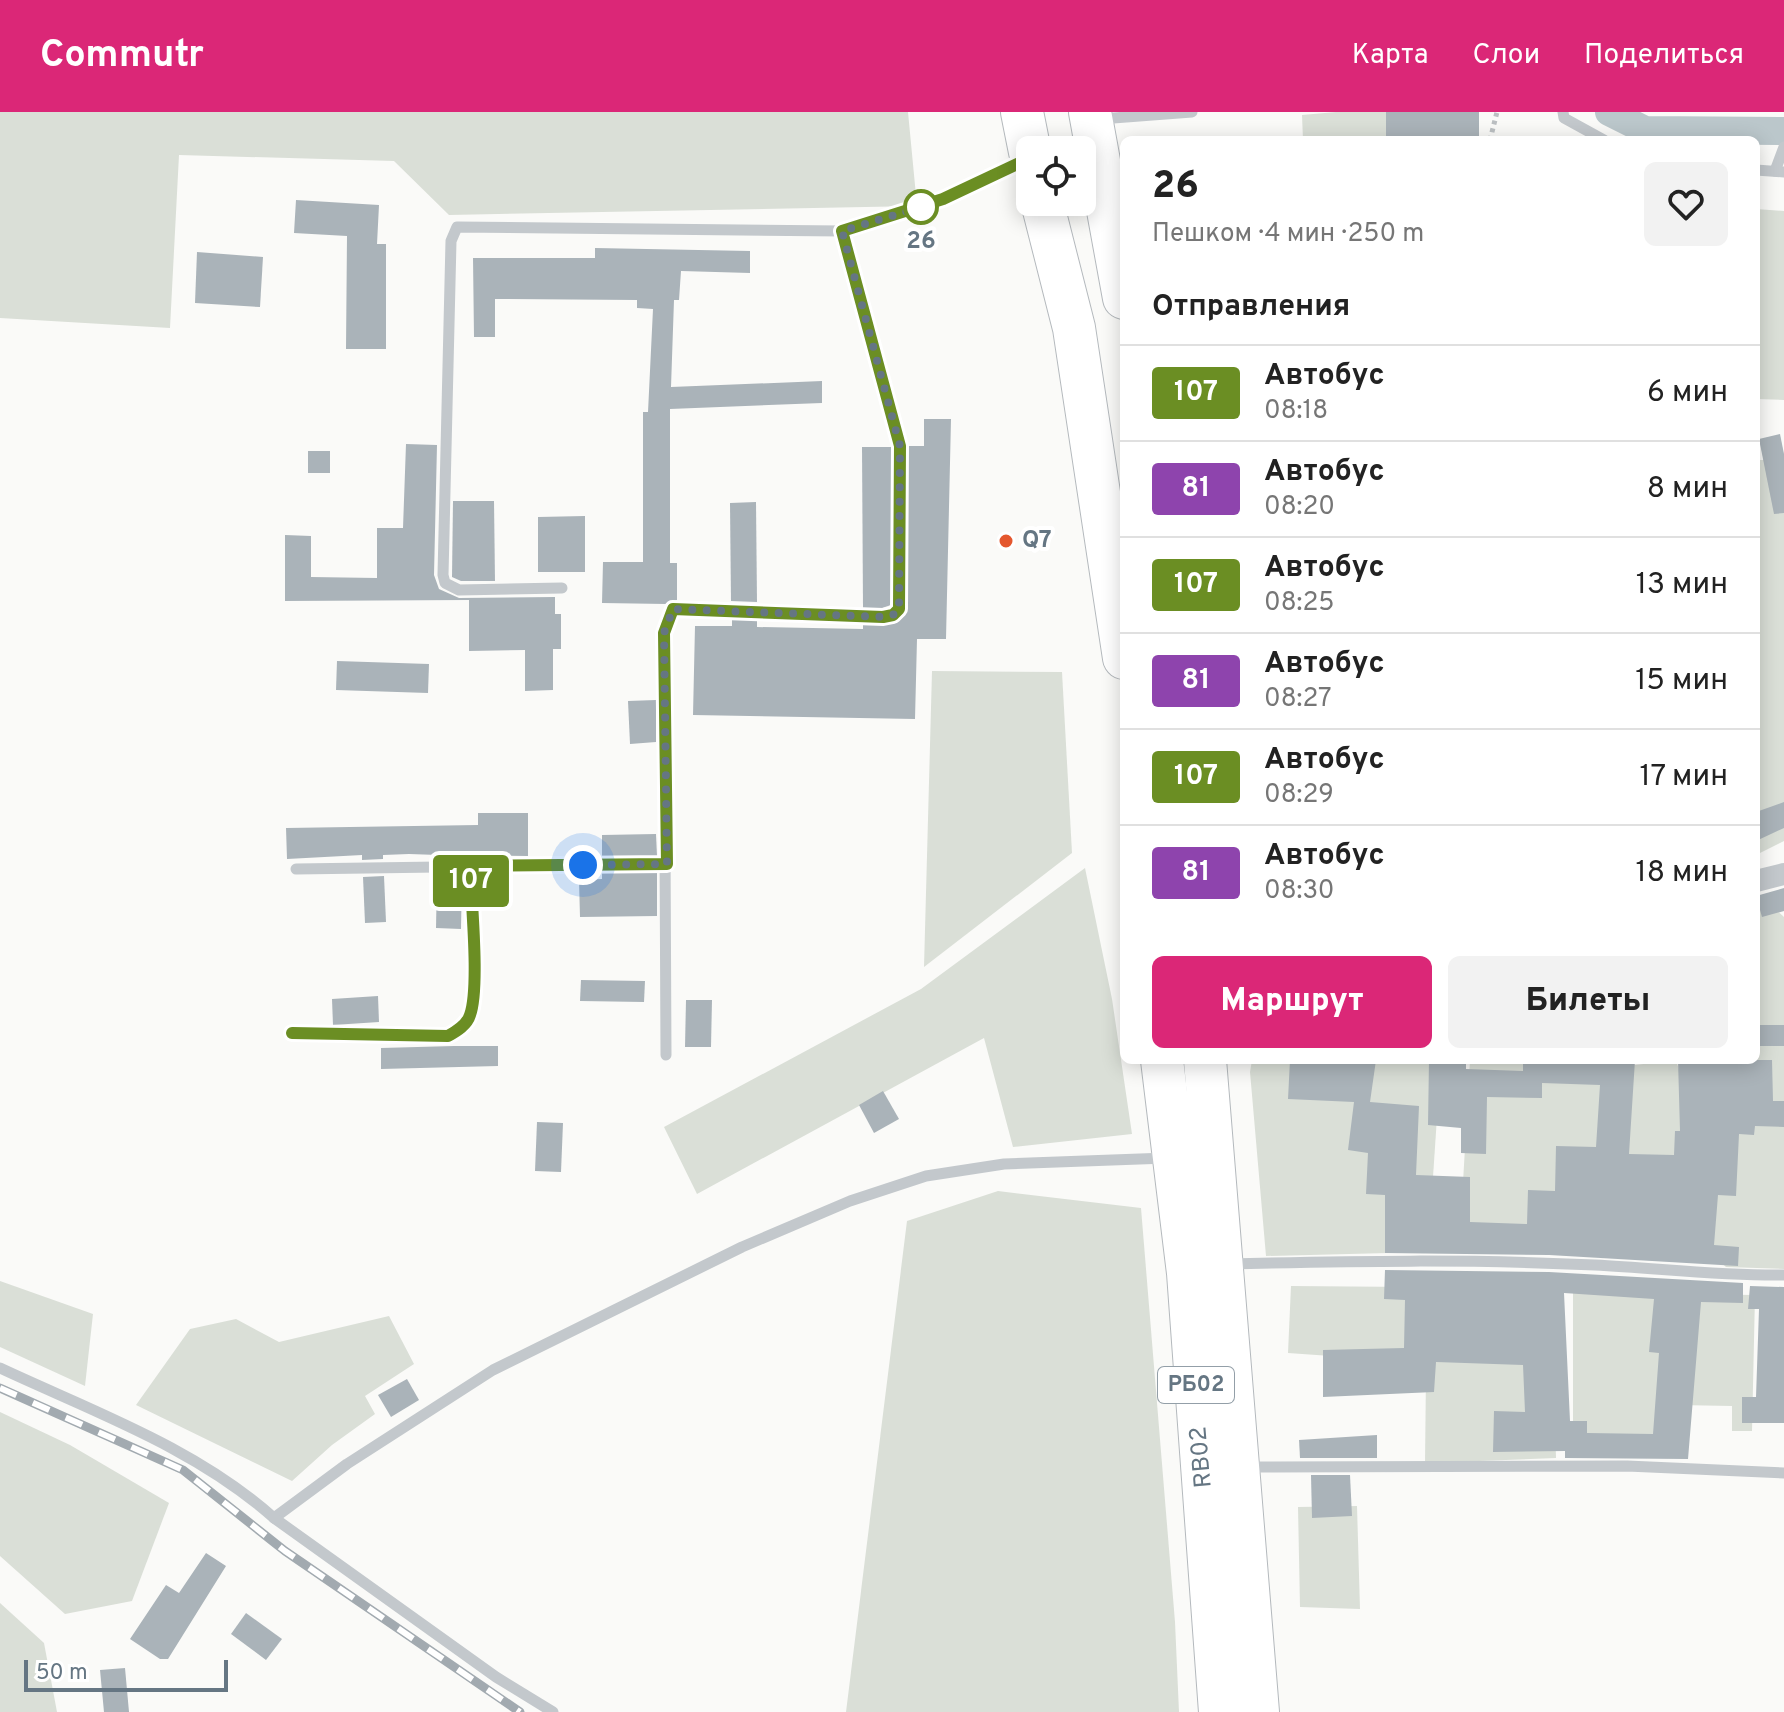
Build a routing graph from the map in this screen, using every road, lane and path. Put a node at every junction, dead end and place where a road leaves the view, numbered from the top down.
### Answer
1 (1022, 112) edge
2 (1192, 112) edge
3 (1497, 112) edge
4 (1561, 114) edge
5 (1091, 116) edge
6 (1026, 136) edge
7 (1491, 136) edge
8 (1597, 136) edge
9 (1783, 148) edge
10 (1016, 162) edge
11 (1779, 172) edge
12 (1046, 216) edge
13 (842, 231) junction
14 (1120, 276) edge
15 (562, 588) dead end
16 (1120, 632) edge
17 (667, 864) junction
18 (470, 866) junction
19 (296, 869) dead end
20 (1784, 874) edge
21 (1760, 880) edge
22 (292, 1033) dead end
23 (666, 1055) dead end
24 (1162, 1064) edge
25 (1205, 1064) edge
26 (1172, 1158) junction
27 (1223, 1264) junction
28 (1784, 1275) edge
29 (0, 1368) edge
30 (1237, 1467) junction
31 (1784, 1473) edge
32 (274, 1518) junction
33 (553, 1712) edge
34 (1220, 1712) edge
35 (1258, 1712) edge

1 - 6 highway
2 - 5 lane
3 - 7 path
4 - 8 lane
5 - 14 highway
9 - 11 lane
10 - 13 lane
12 - 16 highway
13 - 15 lane
13 - 17 lane
17 - 18 lane
17 - 23 lane
18 - 19 lane
18 - 22 lane
20 - 21 street
24 - 26 highway, RB02 / РБ02
25 - 27 highway, RB02 / РБ02
26 - 32 lane
26 - 34 highway, RB02 / РБ02
27 - 28 lane
27 - 30 highway, RB02 / РБ02
29 - 32 lane
30 - 31 lane
30 - 35 highway, RB02 / РБ02
32 - 33 lane

